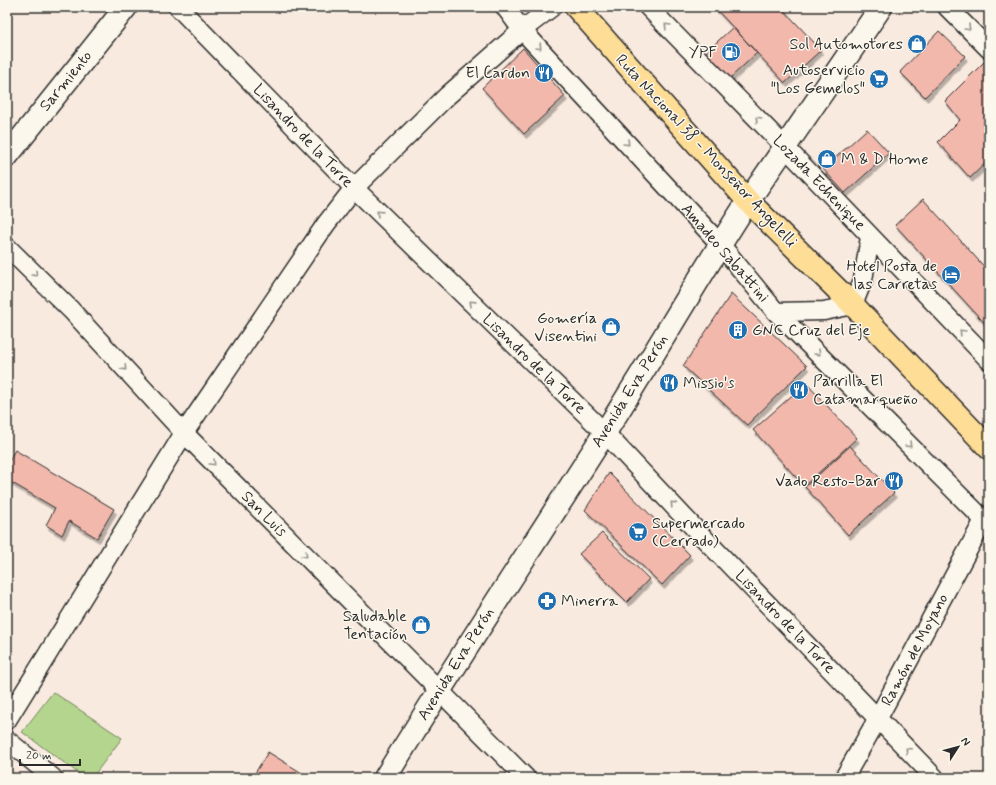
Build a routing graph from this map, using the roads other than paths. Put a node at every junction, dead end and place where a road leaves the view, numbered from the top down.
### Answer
1 (126, 7) edge
2 (178, 7) edge
3 (504, 7) edge
4 (552, 7) edge
5 (576, 7) edge
6 (648, 7) edge
7 (881, 7) edge
8 (947, 7) edge
9 (522, 30) junction
10 (989, 49) edge
11 (786, 147) junction
12 (7, 156) edge
13 (354, 188) junction
14 (748, 201) junction
15 (870, 237) junction
16 (720, 244) junction
17 (7, 246) edge
18 (853, 305) junction
19 (776, 312) junction
20 (989, 360) edge
21 (184, 433) junction
22 (605, 433) junction
23 (989, 448) edge
24 (986, 523) edge
25 (438, 690) junction
26 (878, 718) junction
27 (7, 720) edge
28 (7, 740) edge
29 (53, 778) edge
30 (385, 778) edge
31 (526, 778) edge
32 (844, 778) edge
33 (935, 778) edge

1 - 12 street, Sarmiento
2 - 13 street, Lisandro de la Torre
3 - 9 street, Amadeo Sabattini
4 - 9 street
5 - 14 highway, Ruta Nacional 38 - Monseñor Angelelli
11 -> 6 street, Lozada Echenique
7 - 11 street, Avenida Eva Perón
8 -> 10 street
9 - 13 street
9 -> 16 street, Amadeo Sabattini
11 - 14 street, Avenida Eva Perón
11 - 15 street, Lozada Echenique
13 - 21 street
22 -> 13 street, Lisandro de la Torre
14 - 16 street, Avenida Eva Perón
14 - 18 highway, Ruta Nacional 38 - Monseñor Angelelli
15 - 18 street
20 -> 15 street, Lozada Echenique
16 - 19 street, Amadeo Sabattini
16 - 22 street, Avenida Eva Perón
17 -> 21 street, San Luis
18 - 19 street
18 - 23 highway, Ruta Nacional 38 - Monseñor Angelelli
19 -> 24 street, Amadeo Sabattini
21 -> 25 street, San Luis
21 - 27 street
22 - 25 street, Avenida Eva Perón
26 -> 22 street, Lisandro de la Torre
24 - 26 street, Ramón de Moyano
25 - 30 street, Avenida Eva Perón
25 - 31 street, San Luis
26 - 32 street, Ramón de Moyano
33 -> 26 street, Lisandro de la Torre
28 - 29 street

